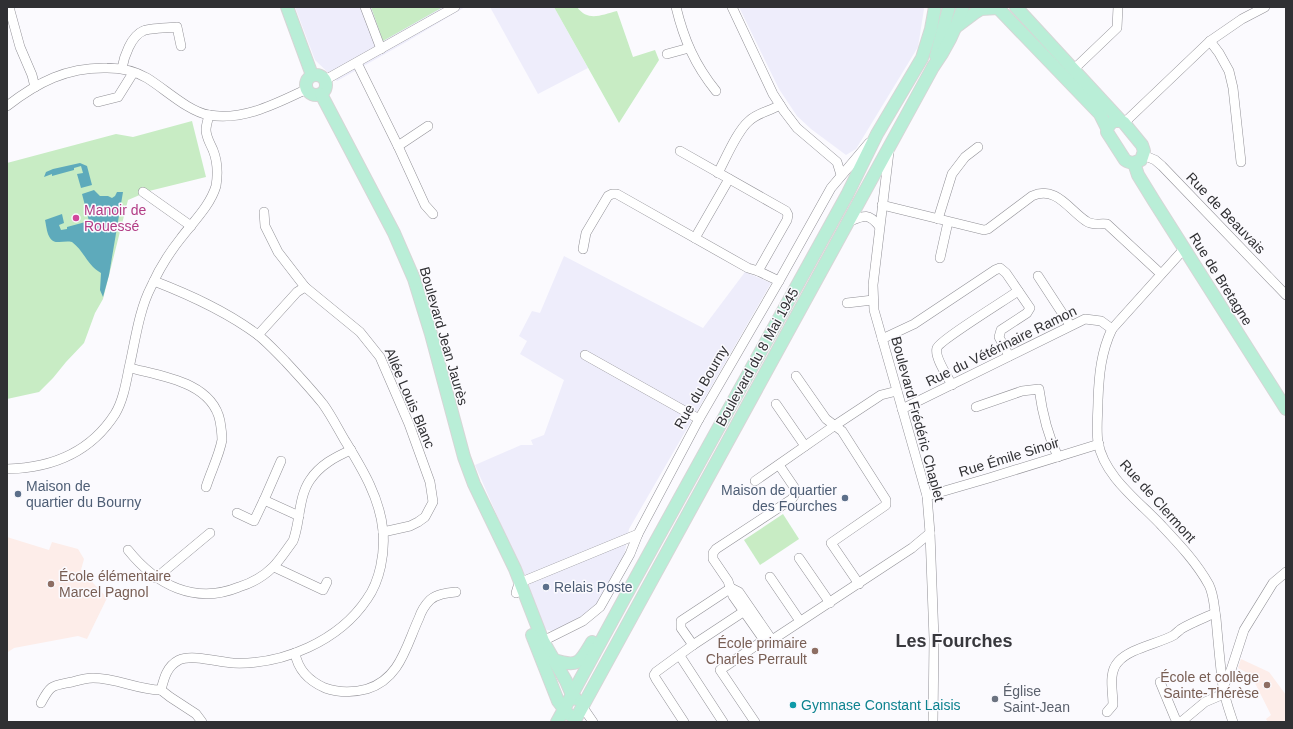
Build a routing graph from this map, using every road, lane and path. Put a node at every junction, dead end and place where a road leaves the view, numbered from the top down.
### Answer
1 (10, 7) edge
2 (287, 7) edge
3 (365, 7) edge
4 (455, 7) edge
5 (676, 7) edge
6 (732, 7) edge
7 (935, 7) edge
8 (949, 7) edge
9 (963, 7) edge
10 (997, 7) edge
11 (1016, 7) edge
12 (1118, 7) edge
13 (1265, 7) edge
14 (9, 17) edge
15 (956, 27) junction
16 (1210, 40) junction
17 (181, 46) dead end
18 (689, 48) junction
19 (381, 49) junction
20 (667, 54) dead end
21 (357, 63) junction
22 (933, 67) junction
23 (122, 68) junction
24 (1073, 70) junction
25 (133, 72) junction
26 (312, 75) junction
27 (325, 80) junction
28 (35, 87) junction
29 (307, 89) junction
30 (716, 91) dead end
31 (321, 94) junction
32 (98, 102) dead end
33 (780, 104) junction
34 (7, 106) edge
35 (209, 115) junction
36 (1122, 122) junction
37 (428, 126) dead end
38 (1107, 128) junction
39 (877, 134) junction
40 (398, 146) junction
41 (978, 147) dead end
42 (889, 149) junction
43 (680, 151) dead end
44 (829, 154) junction
45 (855, 159) junction
46 (1139, 159) junction
47 (1241, 162) dead end
48 (718, 173) junction
49 (841, 175) junction
50 (729, 179) junction
51 (143, 192) dead end
52 (882, 205) junction
53 (264, 212) dead end
54 (433, 214) dead end
55 (938, 219) junction
56 (848, 222) junction
57 (948, 222) junction
58 (191, 226) junction
59 (879, 226) junction
60 (695, 238) junction
61 (583, 249) dead end
62 (1184, 249) junction
63 (940, 258) dead end
64 (758, 271) junction
65 (1161, 274) junction
66 (1038, 276) dead end
67 (154, 281) junction
68 (779, 281) junction
69 (305, 287) junction
70 (1018, 291) junction
71 (1286, 295) edge
72 (873, 300) junction
73 (847, 303) dead end
74 (1070, 325) junction
75 (1112, 329) junction
76 (258, 335) junction
77 (882, 339) junction
78 (585, 355) dead end
79 (1009, 356) junction
80 (130, 368) junction
81 (796, 376) dead end
82 (952, 385) junction
83 (897, 391) junction
84 (776, 404) dead end
85 (976, 407) dead end
86 (902, 409) junction
87 (1286, 409) edge
88 (698, 419) junction
89 (834, 426) junction
90 (1099, 444) junction
91 (805, 446) junction
92 (351, 450) junction
93 (1058, 457) junction
94 (281, 461) dead end
95 (779, 465) junction
96 (7, 469) edge
97 (756, 481) dead end
98 (206, 487) dead end
99 (927, 496) junction
100 (264, 500) junction
101 (237, 513) dead end
102 (299, 516) junction
103 (383, 532) junction
104 (210, 533) dead end
105 (930, 533) junction
106 (638, 534) junction
107 (912, 548) junction
108 (128, 550) dead end
109 (930, 551) junction
110 (799, 558) dead end
111 (274, 567) junction
112 (1286, 572) edge
113 (770, 577) dead end
114 (156, 578) junction
115 (327, 582) dead end
116 (859, 584) junction
117 (518, 588) junction
118 (731, 588) junction
119 (456, 592) dead end
120 (624, 599) junction
121 (830, 603) junction
122 (743, 612) junction
123 (1215, 613) junction
124 (800, 621) junction
125 (768, 640) junction
126 (543, 641) junction
127 (693, 645) junction
128 (295, 653) junction
129 (680, 656) junction
130 (554, 660) junction
131 (550, 679) junction
132 (1160, 682) dead end
133 (1223, 686) junction
134 (161, 690) junction
135 (577, 701) junction
136 (41, 703) dead end
137 (1107, 712) dead end
138 (568, 719) edge
139 (202, 722) edge
140 (593, 722) edge
141 (684, 722) edge
142 (723, 722) edge
143 (755, 722) edge
144 (933, 722) edge
145 (1179, 722) edge
146 (1233, 722) edge

1 - 14 street
2 - 26 main road
3 - 19 street
4 - 19 street
5 - 18 street
6 - 33 street
7 - 39 main road, Boulevard du 8 Mai 1945
8 - 22 main road
9 - 15 main road, Boulevard du 8 Mai 1945
10 - 15 main road
10 - 38 main road, Rue de Bretagne
11 - 24 main road, Rue de Bretagne
12 - 24 street
13 - 16 street
14 - 28 street
15 - 22 main road, Boulevard du 8 Mai 1945
16 - 36 street
16 - 47 street
17 - 23 street
18 - 20 street
18 - 30 street
19 - 21 street
21 - 27 street
21 - 40 street
22 - 42 main road, Boulevard du 8 Mai 1945
23 - 25 street
23 - 28 street
24 - 36 main road, Rue de Bretagne
25 - 32 street
25 - 35 street
26 - 27 main road
26 - 29 main road
27 - 31 main road
28 - 34 street
29 - 31 main road
29 - 35 street
31 - 117 main road, Boulevard Jean Jaurès
33 - 44 street
33 - 48 street
35 - 58 street
36 - 38 main road
36 - 46 main road, Rue de Bretagne
37 - 40 street
38 - 46 main road, Rue de Bretagne
39 - 45 street, Rue du Bourny
39 - 120 main road, Boulevard du 8 Mai 1945
40 - 54 street
41 - 55 street
42 - 52 street, Boulevard Frédéric Chaplet
42 - 56 main road, Boulevard du 8 Mai 1945
43 - 48 street
44 - 45 street
44 - 49 street
45 - 49 street, Rue du Bourny
46 - 62 main road, Rue de Bretagne
46 - 71 street, Rue de Beauvais
48 - 50 street
49 - 68 street, Rue du Bourny
50 - 60 street
50 - 64 street
51 - 58 street
52 - 55 street
52 - 59 street, Boulevard Frédéric Chaplet
53 - 69 street, Allée Louis Blanc
55 - 57 street
56 - 59 street
56 - 135 main road, Boulevard du 8 Mai 1945
57 - 63 street
57 - 65 street
58 - 67 street
59 - 72 street, Boulevard Frédéric Chaplet
60 - 61 street
60 - 64 street
62 - 65 street, Rue de Clermont
62 - 87 main road, Rue de Bretagne
64 - 68 street
65 - 75 street, Rue de Clermont
66 - 74 street
67 - 76 street
67 - 80 street
68 - 88 street, Rue du Bourny
69 - 76 street
69 - 103 street, Allée Louis Blanc
70 - 77 street
70 - 79 street
70 - 82 street
72 - 73 street
72 - 77 street, Boulevard Frédéric Chaplet
74 - 75 street, Rue du Vétérinaire Ramon
74 - 79 street, Rue du Vétérinaire Ramon
75 - 90 street, Rue de Clermont
76 - 92 street
77 - 83 street, Boulevard Frédéric Chaplet
78 - 88 street
79 - 82 street, Rue du Vétérinaire Ramon
80 - 96 street
80 - 98 street
81 - 89 street
82 - 86 street, Rue du Vétérinaire Ramon
83 - 86 street, Boulevard Frédéric Chaplet
83 - 89 street
84 - 91 street
85 - 93 street
86 - 99 street, Boulevard Frédéric Chaplet
88 - 106 street, Rue du Bourny
89 - 91 street
89 - 116 street
90 - 93 street, Rue Émile Sinoir
90 - 123 street, Rue de Clermont
91 - 95 street
92 - 102 street
92 - 103 street
93 - 99 street, Rue Émile Sinoir
94 - 100 street
95 - 97 street
95 - 118 street
99 - 105 street, Boulevard Frédéric Chaplet
100 - 101 street
100 - 102 street
102 - 111 street
103 - 128 street
104 - 114 street
105 - 107 street
105 - 109 street, Boulevard Frédéric Chaplet
106 - 117 street
106 - 126 street, Rue du Bourny
107 - 109 street
107 - 116 street
108 - 114 street
109 - 144 street, Boulevard Frédéric Chaplet
110 - 121 street
111 - 114 street
111 - 115 street
112 - 133 street
113 - 124 street
116 - 121 street
117 - 126 main road, Boulevard Jean Jaurès
117 - 131 main road, Boulevard Jean Jaurès
118 - 122 street
118 - 125 street
118 - 127 street
119 - 128 street
120 - 130 main road
120 - 135 main road
121 - 124 street
122 - 125 street
122 - 127 street
123 - 133 street, Rue de Clermont
123 - 137 street
124 - 125 street
125 - 143 street
126 - 130 main road, Boulevard Jean Jaurès
127 - 129 street
128 - 134 street
129 - 141 street
129 - 142 street
130 - 135 main road, Boulevard Jean Jaurès
131 - 135 main road
131 - 138 main road, Boulevard Jean Jaurès
132 - 145 street
133 - 145 street
133 - 146 street, Rue de Clermont
134 - 136 street
134 - 139 street
135 - 138 main road, Boulevard du 8 Mai 1945
135 - 140 street

